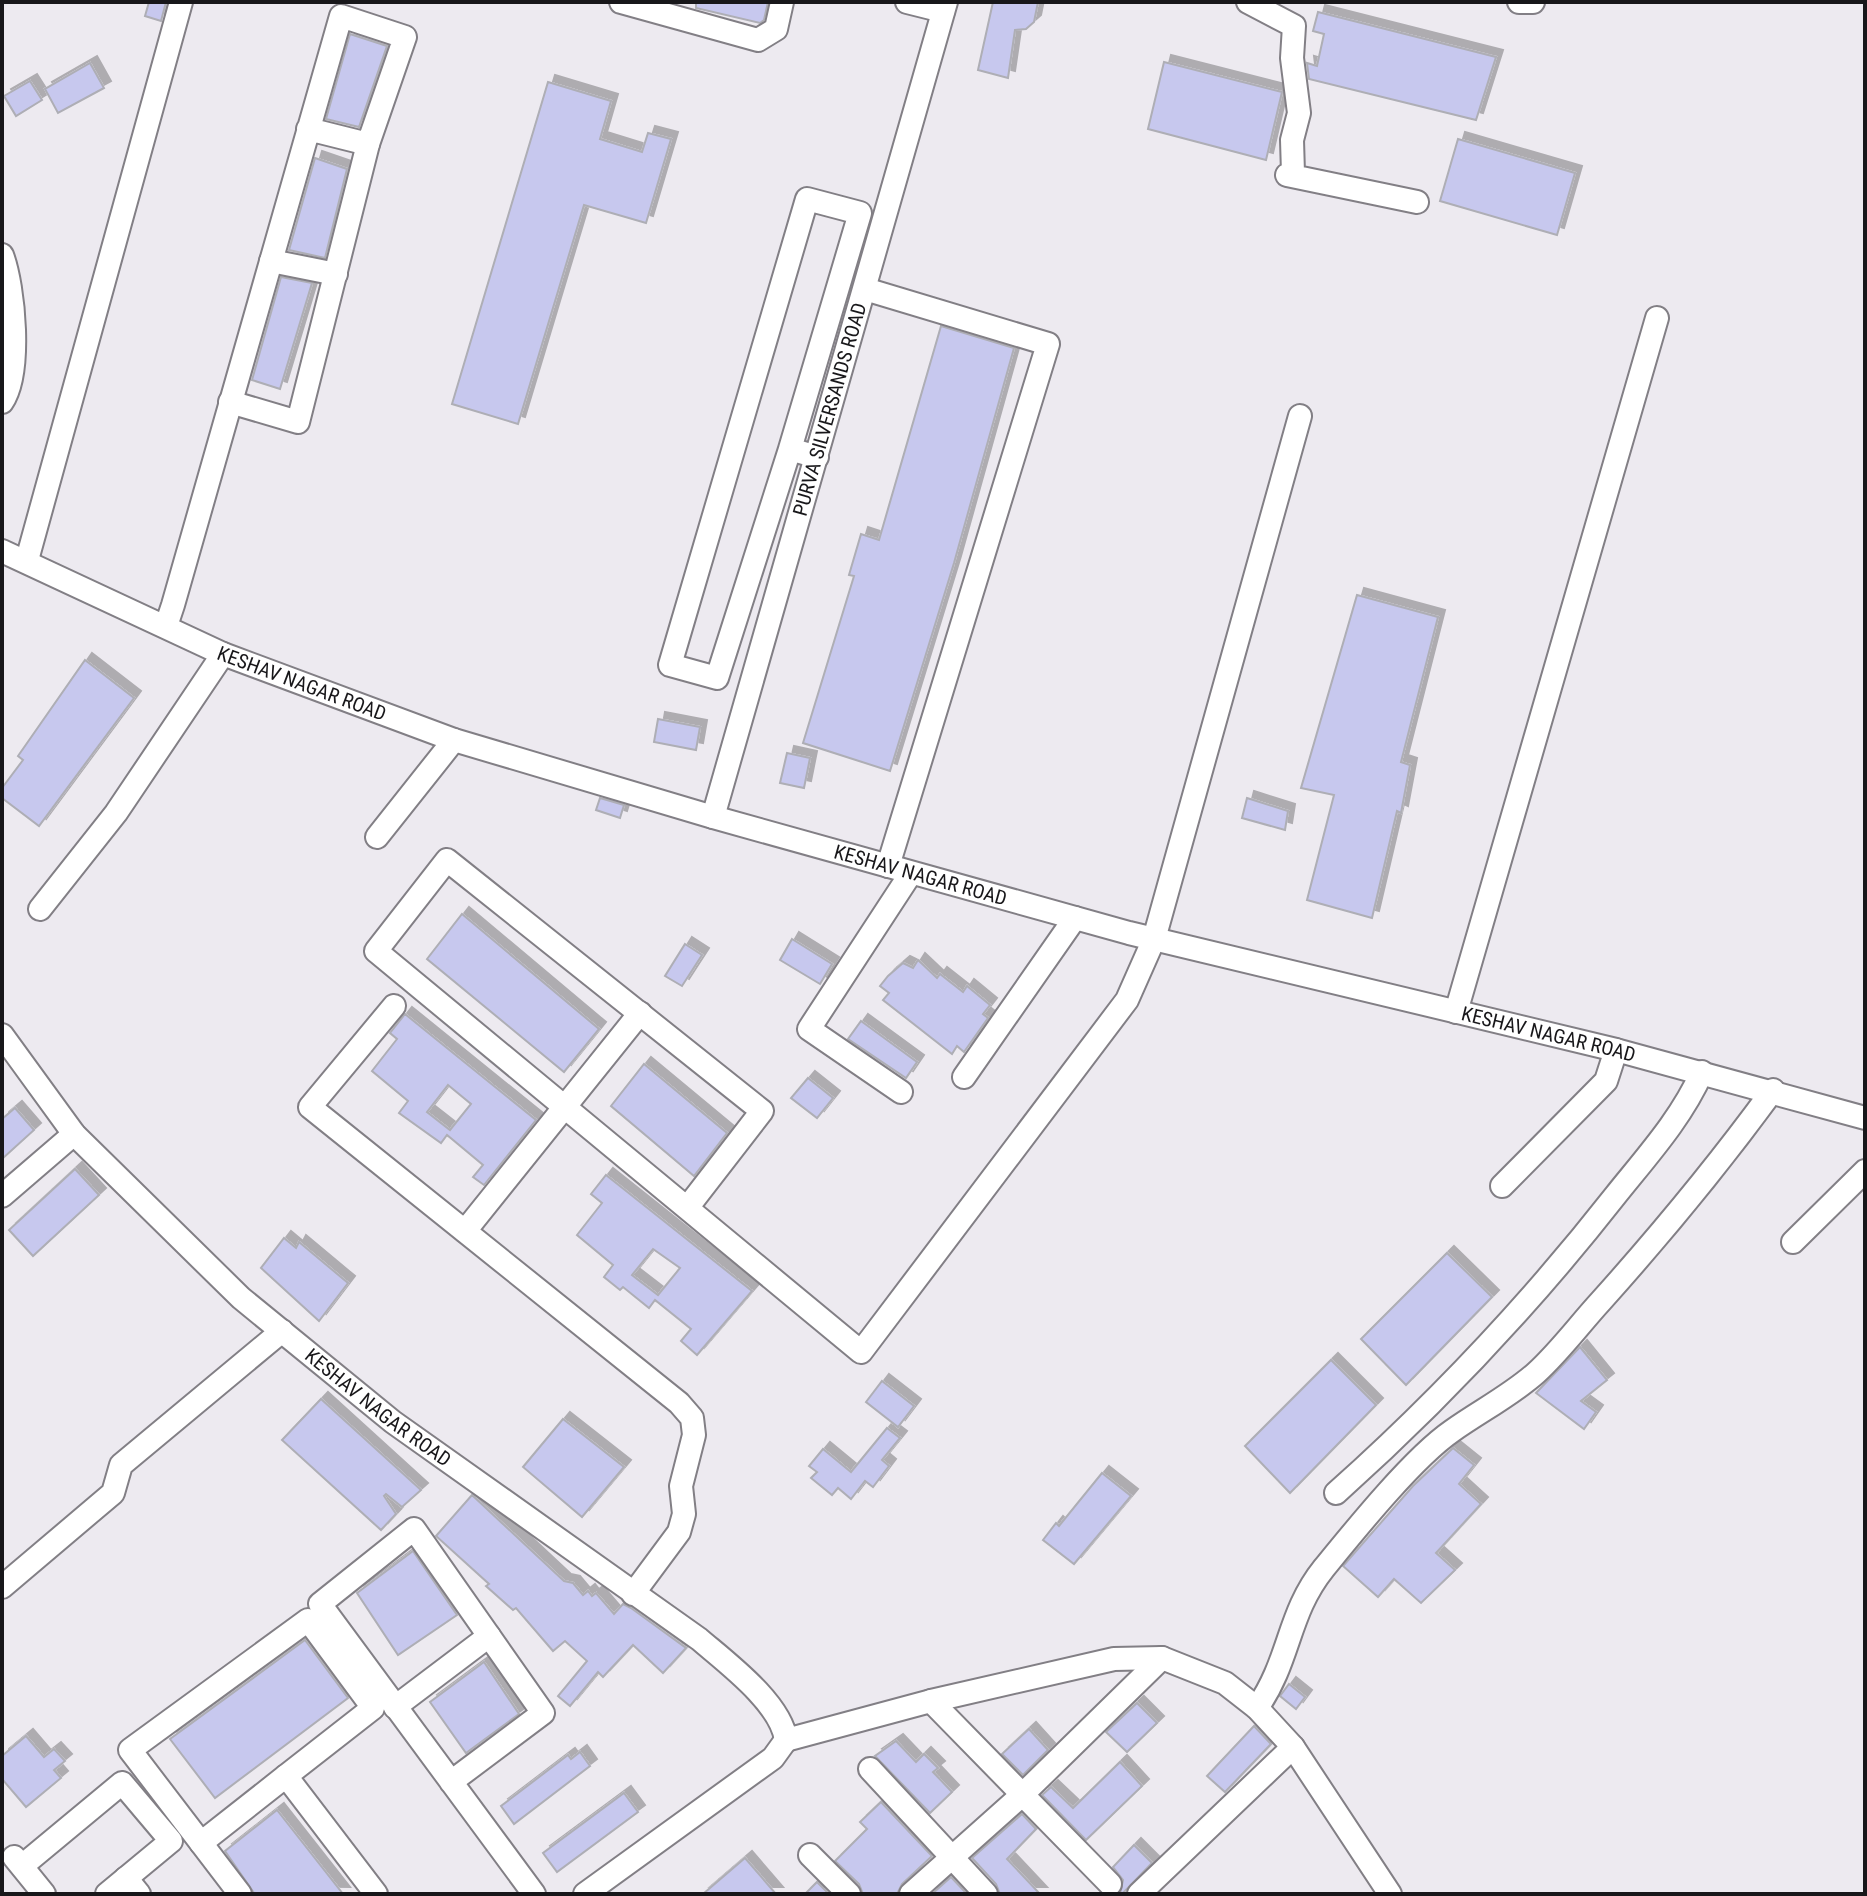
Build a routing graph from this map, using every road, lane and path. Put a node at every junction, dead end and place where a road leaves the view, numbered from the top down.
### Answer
1 (181, 2) edge
2 (621, 2) edge
3 (782, 2) edge
4 (907, 2) edge
5 (1248, 2) edge
6 (1519, 2) edge
7 (1533, 2) edge
8 (945, 7) edge
9 (308, 129) junction
10 (368, 144) junction
11 (1417, 202) dead end
12 (2, 255) edge
13 (271, 261) junction
14 (336, 274) junction
15 (865, 289) junction
16 (7, 303) edge
17 (1657, 318) dead end
18 (2, 402) edge
19 (230, 402) junction
20 (1300, 416) dead end
21 (790, 449) junction
22 (817, 457) junction
23 (2, 551) edge
24 (27, 560) junction
25 (166, 626) junction
26 (223, 654) junction
27 (454, 740) junction
28 (713, 817) junction
29 (377, 837) dead end
30 (888, 866) junction
31 (911, 873) junction
32 (40, 909) dead end
33 (1075, 918) junction
34 (1154, 939) junction
35 (394, 1006) dead end
36 (1456, 1012) junction
37 (640, 1013) junction
38 (2, 1035) edge
39 (1616, 1050) junction
40 (1702, 1072) junction
41 (964, 1077) dead end
42 (1773, 1090) junction
43 (901, 1092) dead end
44 (565, 1107) junction
45 (1865, 1118) edge
46 (74, 1134) junction
47 (1865, 1171) edge
48 (1502, 1186) dead end
49 (2, 1196) edge
50 (687, 1208) junction
51 (465, 1231) junction
52 (1793, 1242) dead end
53 (282, 1331) junction
54 (1336, 1493) dead end
55 (2, 1587) edge
56 (633, 1594) junction
57 (489, 1636) junction
58 (1162, 1658) junction
59 (931, 1701) junction
60 (395, 1707) junction
61 (1257, 1708) junction
62 (786, 1740) junction
63 (1293, 1747) junction
64 (870, 1769) dead end
65 (286, 1776) junction
66 (451, 1782) junction
67 (1022, 1795) junction
68 (201, 1843) junction
69 (810, 1855) dead end
70 (954, 1858) junction
71 (1110, 1884) dead end
72 (133, 1886) edge
73 (44, 1894) edge
74 (107, 1894) edge
75 (240, 1894) edge
76 (376, 1894) edge
77 (534, 1894) edge
78 (585, 1894) edge
79 (849, 1894) edge
80 (911, 1894) edge
81 (986, 1894) edge
82 (1139, 1894) edge
83 (1390, 1894) edge

1 - 24 street
2 - 3 street
4 - 8 street
5 - 11 street
6 - 7 street
8 - 15 street, PURVA SILVERSANDS ROAD
9 - 10 street
9 - 10 street
9 - 13 street
10 - 14 street
12 - 16 street
13 - 14 street
13 - 19 street
14 - 19 street
15 - 22 street, PURVA SILVERSANDS ROAD
15 - 30 street
16 - 18 street
17 - 36 street
19 - 25 street
20 - 34 street
21 - 21 street
21 - 22 street
22 - 28 street, PURVA SILVERSANDS ROAD
23 - 24 street, KESHAV NAGAR ROAD
24 - 25 street, KESHAV NAGAR ROAD
25 - 26 street, KESHAV NAGAR ROAD
26 - 27 street, KESHAV NAGAR ROAD
26 - 32 street
27 - 28 street, KESHAV NAGAR ROAD
27 - 29 street
28 - 30 street, KESHAV NAGAR ROAD
30 - 31 street, KESHAV NAGAR ROAD
31 - 33 street, KESHAV NAGAR ROAD
31 - 43 street
33 - 34 street, KESHAV NAGAR ROAD
33 - 41 street
34 - 36 street, KESHAV NAGAR ROAD
34 - 50 street
35 - 51 street
36 - 39 street, KESHAV NAGAR ROAD
37 - 44 street
37 - 44 street
37 - 50 street
38 - 46 street, KESHAV NAGAR ROAD
39 - 40 street, KESHAV NAGAR ROAD
39 - 48 street
40 - 42 street, KESHAV NAGAR ROAD
40 - 54 street
42 - 45 street, KESHAV NAGAR ROAD
42 - 61 street
44 - 50 street
44 - 51 street
46 - 49 street
46 - 53 street, KESHAV NAGAR ROAD
47 - 52 street
51 - 56 street
53 - 55 street
53 - 56 street, KESHAV NAGAR ROAD
56 - 62 street, KESHAV NAGAR ROAD
57 - 60 street
57 - 60 street
57 - 66 street
58 - 59 street
58 - 61 street
58 - 67 street
59 - 62 street
59 - 67 street
60 - 66 street
61 - 63 street
62 - 78 street
63 - 82 street
63 - 83 street
64 - 70 street
65 - 68 street
65 - 68 street
65 - 76 street
66 - 77 street
67 - 70 street
67 - 71 street
68 - 75 street
69 - 79 street
70 - 80 street
70 - 81 street
72 - 73 street
72 - 74 street

